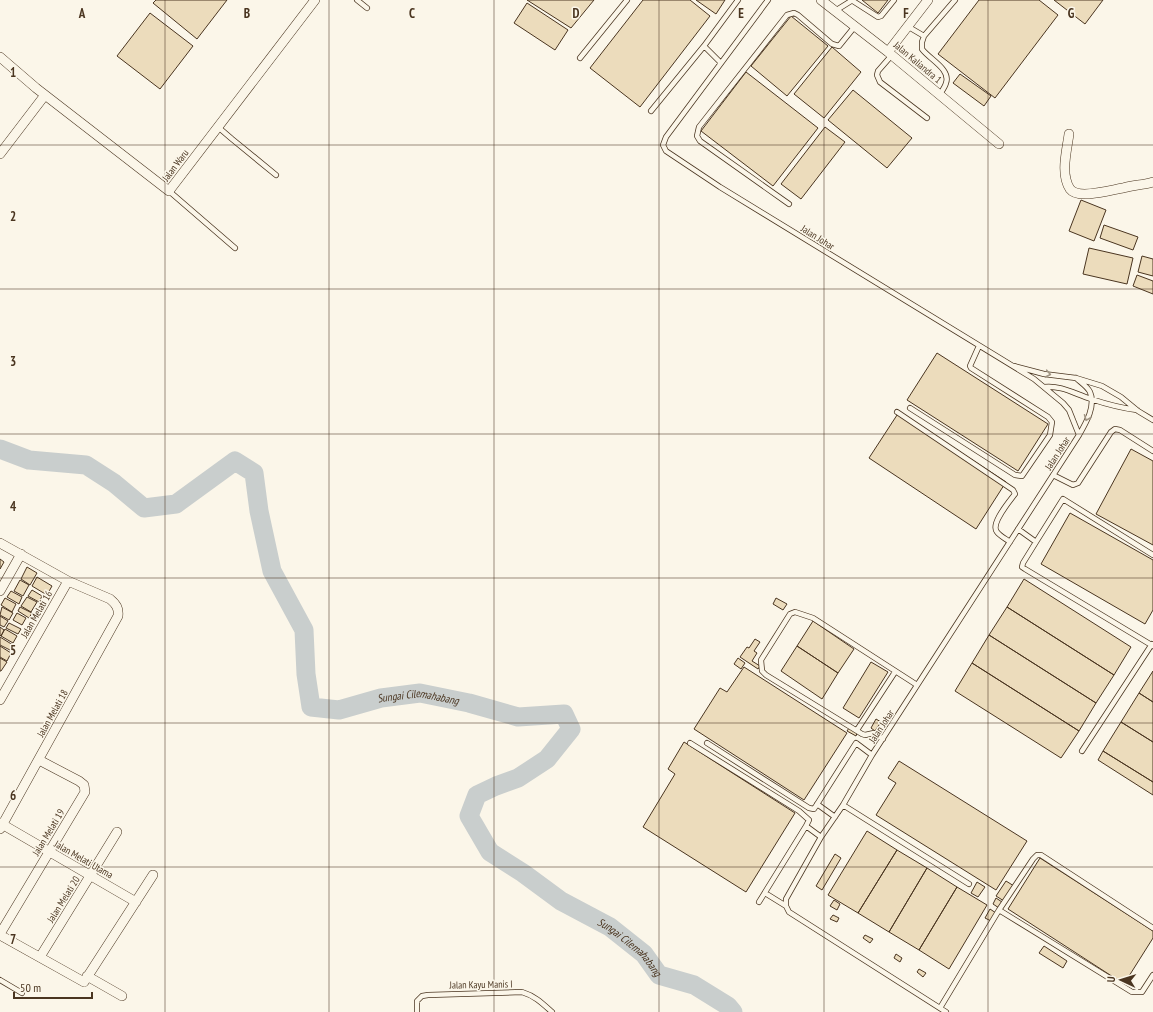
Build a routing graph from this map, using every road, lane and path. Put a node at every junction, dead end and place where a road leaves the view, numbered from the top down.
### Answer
1 (315, 0) edge
2 (357, 0) edge
3 (627, 0) edge
4 (738, 0) edge
5 (768, 0) edge
6 (821, 0) edge
7 (894, 0) edge
8 (928, 0) edge
9 (955, 0) edge
10 (367, 8) dead end
11 (835, 11) junction
12 (856, 26) junction
13 (907, 26) junction
14 (924, 36) junction
15 (704, 46) junction
16 (890, 53) junction
17 (0, 57) edge
18 (580, 58) dead end
19 (721, 63) junction
20 (940, 94) junction
21 (45, 95) junction
22 (651, 111) dead end
23 (927, 118) dead end
24 (218, 127) junction
25 (1069, 134) dead end
26 (999, 144) dead end
27 (0, 154) edge
28 (276, 174) dead end
29 (1153, 182) edge
30 (169, 191) junction
31 (789, 204) dead end
32 (234, 248) dead end
33 (979, 346) junction
34 (1010, 365) junction
35 (1076, 378) junction
36 (1044, 387) junction
37 (1091, 399) junction
38 (910, 408) dead end
39 (1138, 410) junction
40 (897, 412) dead end
41 (1153, 420) edge
42 (1079, 435) junction
43 (1153, 451) edge
44 (1053, 475) junction
45 (1018, 529) junction
46 (1010, 542) junction
47 (1036, 542) junction
48 (0, 543) edge
49 (21, 554) junction
50 (1153, 555) edge
51 (68, 580) junction
52 (0, 591) edge
53 (1152, 645) edge
54 (895, 672) junction
55 (917, 685) junction
56 (0, 700) edge
57 (857, 730) junction
58 (883, 739) junction
59 (690, 743) dead end
60 (707, 743) dead end
61 (1082, 751) dead end
62 (872, 755) junction
63 (39, 760) junction
64 (816, 804) junction
65 (843, 805) junction
66 (835, 817) junction
67 (1, 825) edge
68 (806, 826) junction
69 (117, 832) dead end
70 (821, 837) junction
71 (49, 852) junction
72 (90, 875) junction
73 (153, 875) dead end
74 (969, 884) dead end
75 (765, 893) junction
76 (136, 902) junction
77 (759, 902) dead end
78 (786, 906) junction
79 (999, 910) junction
80 (1153, 928) edge
81 (0, 934) edge
82 (40, 957) junction
83 (1153, 975) edge
84 (86, 979) junction
85 (0, 980) edge
86 (22, 993) dead end
87 (122, 996) dead end
88 (940, 1008) junction
89 (417, 1012) edge
90 (552, 1012) edge
91 (946, 1012) edge

1 - 24 street, Jalan Waru
2 - 10 lane
3 - 18 lane
4 - 15 lane
5 - 19 lane, Jalan Johar
6 - 11 street, Jalan Kaliandra 1
7 - 11 lane
8 - 13 street
9 - 14 lane
11 - 12 street, Jalan Kaliandra 1
12 - 16 street, Jalan Kaliandra 1
12 - 31 lane
13 - 14 lane
13 - 16 street
14 - 20 lane
15 - 19 lane
15 - 22 lane
16 - 20 street, Jalan Kaliandra 1
16 - 23 lane
17 - 21 street, Jalan Waru
19 - 33 lane, Jalan Johar
20 - 26 street, Jalan Kaliandra 1
21 - 27 street
21 - 30 street, Jalan Waru
24 - 28 lane
24 - 30 street, Jalan Waru
25 - 29 street
30 - 32 lane
33 - 34 lane, Jalan Johar
33 - 38 lane
34 -> 35 lane
34 - 36 lane, Jalan Johar
35 - 37 lane
35 - 39 lane
36 - 37 lane
36 - 42 lane, Jalan Johar
37 - 39 lane
37 -> 42 lane
39 - 41 lane
40 - 46 lane
42 - 44 lane, Jalan Johar
43 - 44 lane
44 - 45 lane, Jalan Johar
45 - 46 lane, Jalan Johar
45 - 47 lane
46 - 55 lane, Jalan Johar
47 - 50 lane
47 - 53 lane
48 - 49 street
49 - 51 street
49 - 52 street
51 - 56 street, Jalan Melati 16
51 - 63 street, Jalan Melati 18
53 - 61 lane
54 - 55 lane
54 - 57 lane
54 - 57 lane
55 - 58 lane, Jalan Johar
57 - 58 lane
58 - 62 lane, Jalan Johar
59 - 68 lane
60 - 64 lane
62 - 64 lane
62 - 65 lane, Jalan Johar
63 - 67 street, Jalan Melati 18
63 - 71 street, Jalan Melati 19
64 - 66 lane
65 - 66 lane, Jalan Johar
65 - 74 lane
66 - 70 lane, Jalan Johar
67 - 71 street, Jalan Melati Utama
68 - 70 lane
68 - 75 lane
69 - 72 street, Jalan Melati 20
70 - 78 lane, Jalan Johar
71 - 72 street, Jalan Melati Utama
71 - 81 street, Jalan Melati 19
72 - 76 street, Jalan Melati Utama
72 - 82 street, Jalan Melati 20
73 - 76 street
75 - 77 lane
75 - 78 lane
76 - 84 street
78 - 88 lane
79 - 80 lane
79 - 83 lane
79 - 88 lane
81 - 82 street
82 - 84 street
84 - 87 street
85 - 86 lane
88 - 91 lane
89 - 90 lane, Jalan Kayu Manis I

